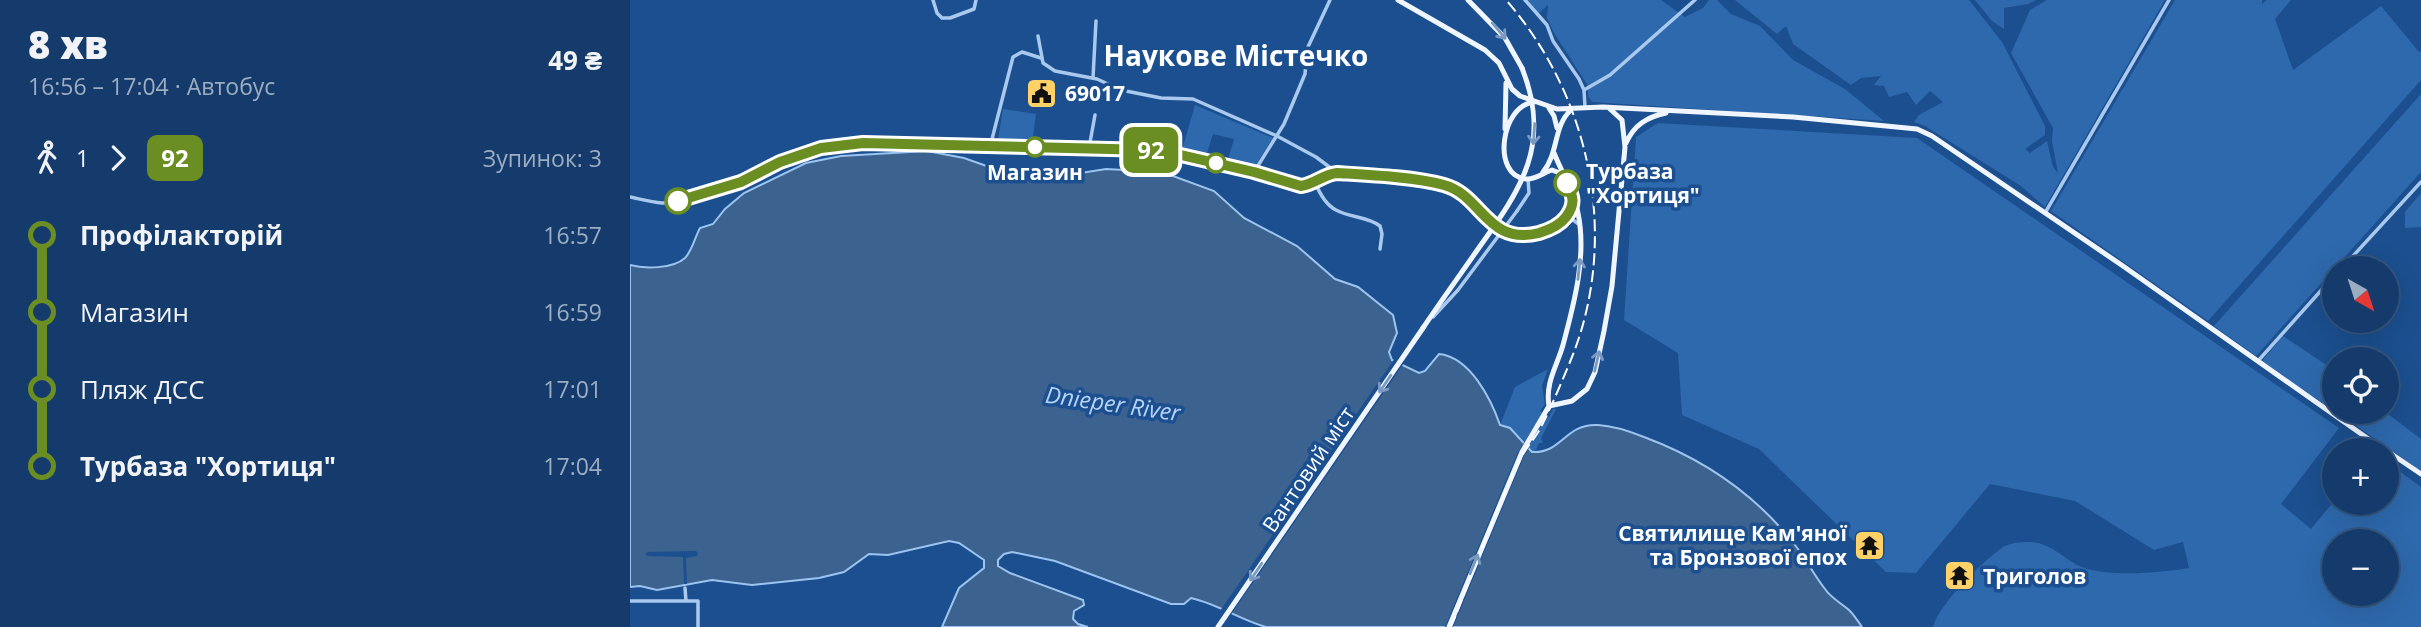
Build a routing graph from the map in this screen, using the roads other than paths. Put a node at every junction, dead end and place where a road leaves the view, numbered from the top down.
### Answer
1 (933, 0) edge
2 (976, 0) edge
3 (1330, 0) edge
4 (1398, 0) edge
5 (1468, 0) edge
6 (1525, 0) edge
7 (1695, 0) edge
8 (2169, 0) edge
9 (1096, 21) dead end
10 (1038, 36) dead end
11 (1041, 58) junction
12 (1093, 78) junction
13 (1506, 79) junction
14 (1584, 90) junction
15 (1537, 102) junction
16 (1547, 106) junction
17 (1585, 107) junction
18 (1603, 107) junction
19 (1571, 110) junction
20 (1680, 112) junction
21 (1095, 115) dead end
22 (1557, 135) junction
23 (1277, 136) junction
24 (1504, 139) junction
25 (990, 147) junction
26 (1625, 147) junction
27 (1088, 148) junction
28 (1554, 153) junction
29 (1254, 172) junction
30 (1337, 173) junction
31 (1542, 174) junction
32 (1564, 177) junction
33 (1528, 179) junction
34 (2421, 181) edge
35 (1314, 182) junction
36 (630, 197) edge
37 (1574, 199) junction
38 (2045, 213) junction
39 (1563, 220) junction
40 (1580, 225) junction
41 (1380, 249) dead end
42 (2353, 256) edge
43 (2322, 289) edge
44 (1423, 328) junction
45 (2258, 361) junction
46 (1550, 406) junction
47 (2368, 438) edge
48 (2399, 460) edge
49 (2421, 474) edge
50 (685, 588) dead end
51 (630, 601) edge
52 (686, 601) junction
53 (698, 627) edge
54 (1219, 627) edge
55 (1449, 627) edge

1 - 2 street
3 - 23 street
4 - 13 main road
5 -> 44 main road, Вантовий міст, bridge
6 - 14 street
7 - 14 street
8 - 38 street
9 - 12 street
10 - 11 street
11 - 12 street
11 - 25 street
12 - 23 street
13 - 15 main road
13 - 24 main road
14 - 17 street
15 - 16 main road
15 - 24 main road
16 - 19 main road
16 - 22 main road
17 - 18 main road
17 - 19 main road
18 - 20 main road
18 - 26 main road
19 - 22 main road
20 - 26 main road
20 - 38 main road
21 - 27 street
22 - 28 main road
23 - 29 street
23 - 30 street
24 - 33 main road
25 - 27 street
25 - 36 street
46 -> 26 main road
27 - 29 street
28 - 31 main road
28 - 32 main road
29 - 35 street
30 - 35 street
30 - 39 street
31 - 32 main road
31 - 33 main road
32 - 37 main road
33 - 44 street, bridge
34 - 42 street
35 - 41 street
37 - 39 street
37 - 40 main road
38 - 45 main road
39 - 40 street
46 -> 40 main road
43 - 45 street
44 -> 54 main road, Вантовий міст
45 - 47 main road
55 -> 46 main road
48 - 49 main road
50 - 52 street
51 - 52 street
52 - 53 street

